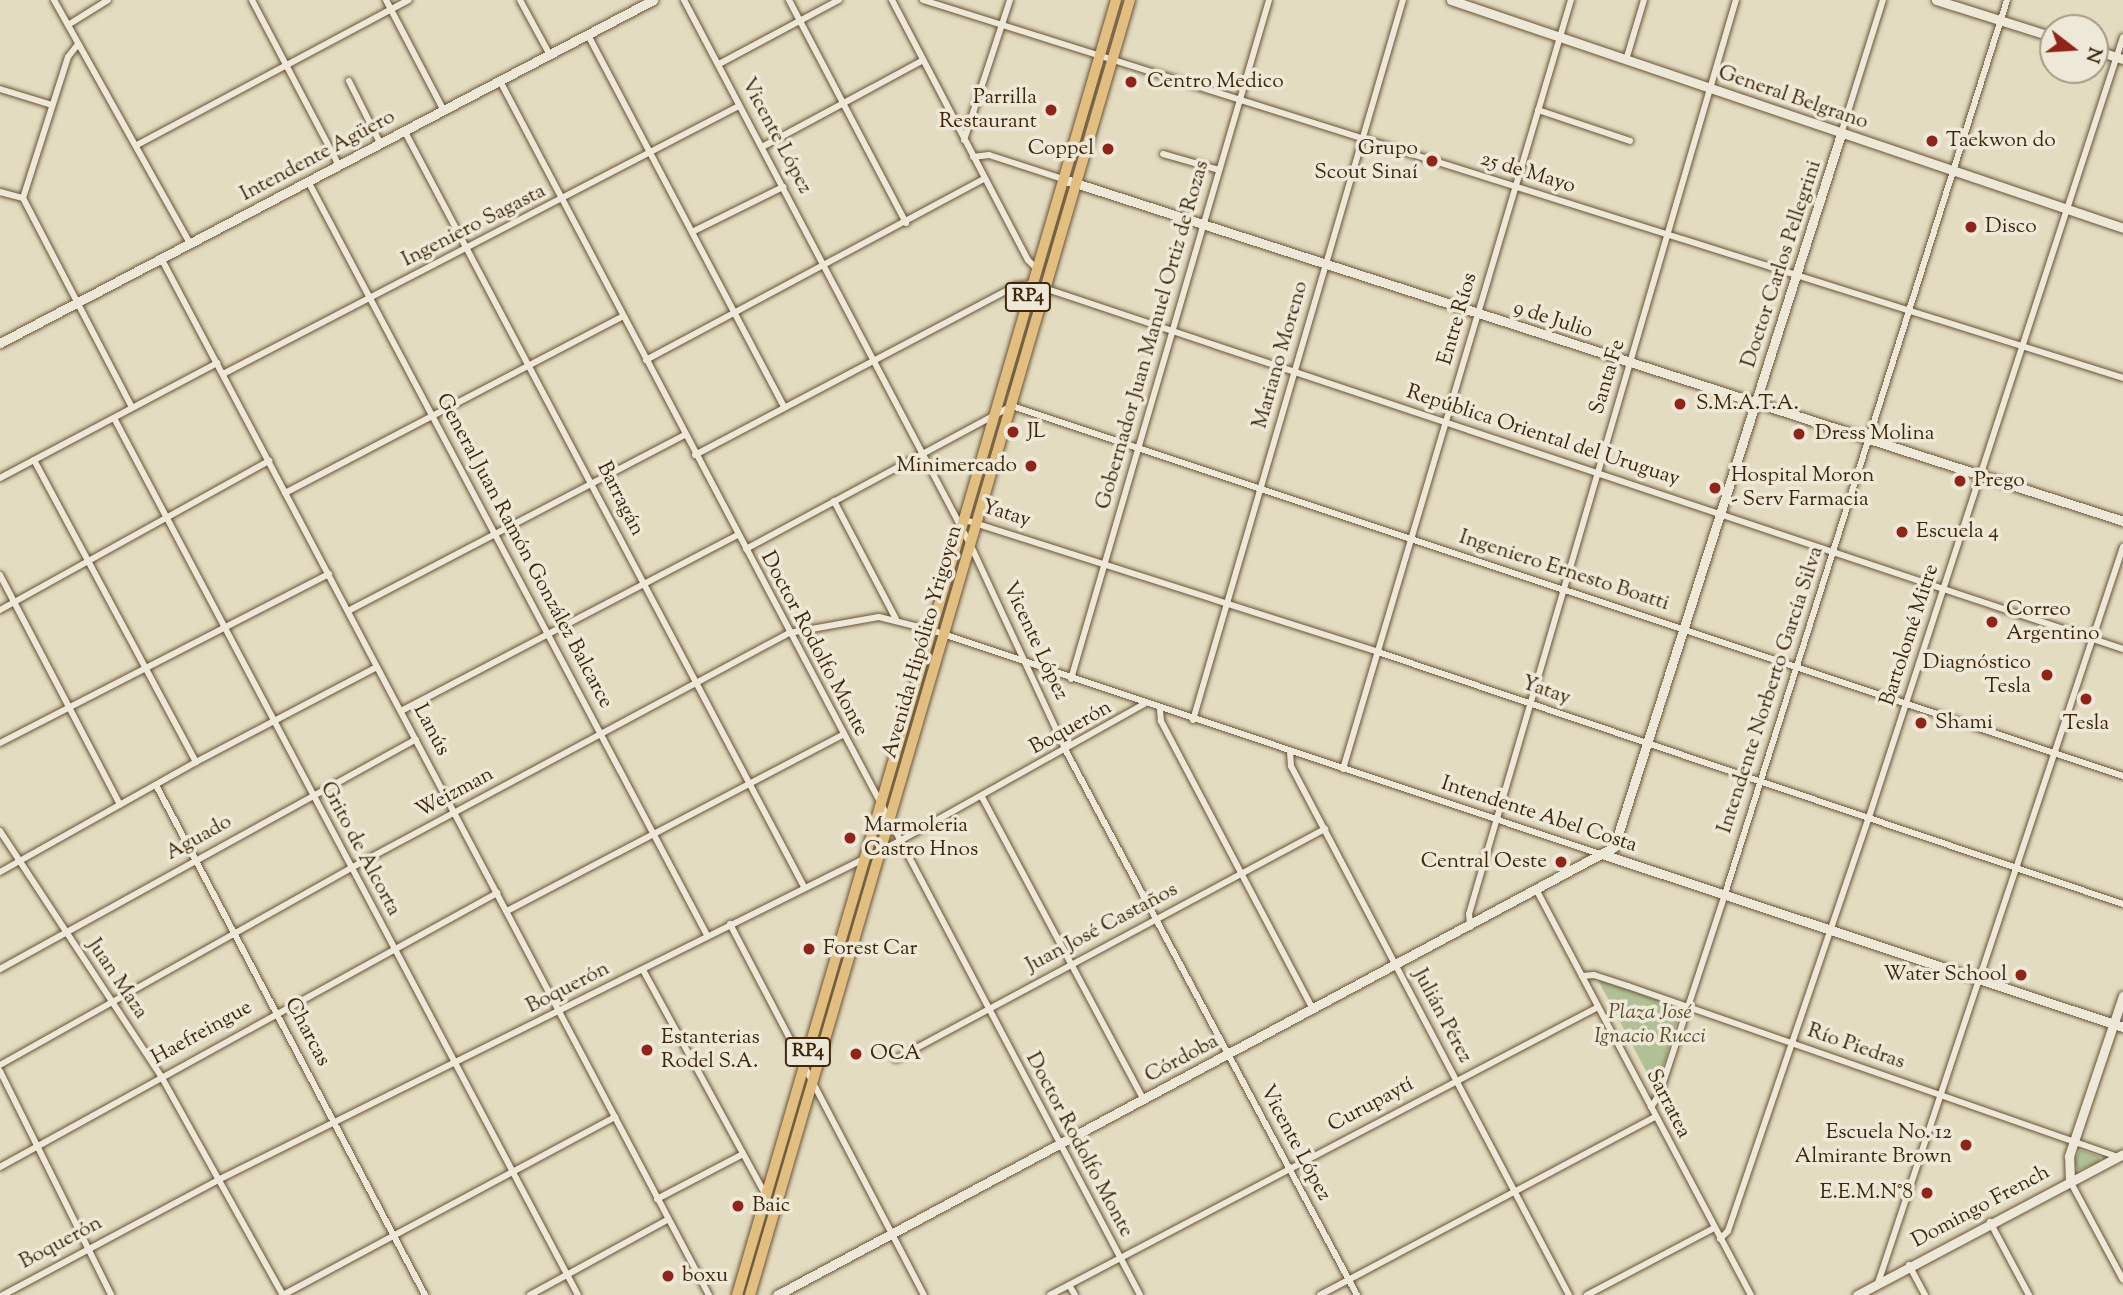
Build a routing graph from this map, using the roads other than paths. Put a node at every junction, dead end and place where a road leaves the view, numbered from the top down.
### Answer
1 (54, 0) edge
2 (108, 0) edge
3 (252, 0) edge
4 (386, 0) edge
5 (409, 0) edge
6 (520, 0) edge
7 (684, 0) edge
8 (789, 0) edge
9 (839, 0) edge
10 (891, 0) edge
11 (923, 0) edge
12 (1010, 0) edge
13 (1116, 0) edge
14 (1130, 0) edge
15 (1269, 0) edge
16 (1403, 0) edge
17 (1451, 0) edge
18 (1571, 0) edge
19 (1644, 0) edge
20 (1737, 0) edge
21 (1883, 0) edge
22 (1936, 0) edge
23 (2007, 0) edge
24 (649, 1) edge
25 (391, 10) junction
26 (2001, 21) junction
27 (800, 22) junction
28 (1002, 24) junction
29 (68, 25) junction
30 (2039, 33) edge
31 (588, 35) junction
32 (1560, 37) junction
33 (2123, 37) edge
34 (78, 44) junction
35 (550, 55) junction
36 (1099, 56) junction
37 (2120, 58) edge
38 (1112, 60) junction
39 (1626, 60) junction
40 (922, 61) junction
41 (719, 64) junction
42 (286, 65) junction
43 (349, 81) dead end
44 (500, 81) junction
45 (1710, 88) junction
46 (0, 89) edge
47 (1240, 98) junction
48 (52, 105) junction
49 (844, 105) junction
50 (739, 106) junction
51 (443, 109) junction
52 (1538, 110) junction
53 (404, 130) junction
54 (1841, 134) junction
55 (1363, 139) junction
56 (964, 140) junction
57 (1630, 141) dead end
58 (380, 143) junction
59 (137, 145) junction
60 (762, 147) junction
61 (650, 152) junction
62 (1163, 154) dead end
63 (973, 157) junction
64 (339, 166) junction
65 (1219, 170) junction
66 (1956, 170) junction
67 (985, 179) junction
68 (1063, 179) junction
69 (309, 183) junction
70 (1076, 183) junction
71 (783, 187) junction
72 (1515, 187) junction
73 (0, 192) edge
74 (23, 198) junction
75 (561, 201) junction
76 (2066, 208) junction
77 (906, 223) junction
78 (1203, 225) junction
79 (2123, 228) edge
80 (692, 232) junction
81 (1668, 234) junction
82 (190, 243) junction
83 (469, 249) junction
84 (161, 258) junction
85 (1326, 265) junction
86 (824, 266) junction
87 (1036, 268) junction
88 (1797, 276) junction
89 (1032, 284) junction
90 (1047, 288) junction
91 (370, 299) junction
92 (77, 302) junction
93 (1910, 311) junction
94 (735, 313) junction
95 (1478, 314) junction
96 (622, 317) junction
97 (1172, 331) junction
98 (0, 343) edge
99 (2023, 347) junction
100 (873, 359) junction
101 (646, 360) junction
102 (217, 363) junction
103 (1630, 363) junction
104 (531, 364) junction
105 (1295, 371) junction
106 (223, 374) junction
107 (2123, 378) edge
108 (1756, 403) junction
109 (1012, 405) junction
110 (784, 406) junction
111 (132, 407) junction
112 (995, 415) junction
113 (434, 416) junction
114 (114, 418) junction
115 (1446, 421) junction
116 (685, 435) junction
117 (1869, 440) junction
118 (1139, 447) junction
119 (922, 454) junction
120 (695, 455) junction
121 (34, 460) junction
122 (269, 461) junction
123 (1598, 473) junction
124 (1982, 476) junction
125 (0, 478) edge
126 (591, 482) junction
127 (1260, 489) junction
128 (285, 493) junction
129 (834, 502) junction
130 (1721, 513) junction
131 (166, 520) junction
132 (960, 521) junction
133 (2123, 521) edge
134 (978, 523) junction
135 (495, 535) junction
136 (737, 535) junction
137 (1411, 539) junction
138 (971, 546) junction
139 (2123, 547) edge
140 (746, 550) junction
141 (1833, 551) junction
142 (91, 562) junction
143 (1105, 563) junction
144 (328, 574) junction
145 (0, 575) edge
146 (645, 585) junction
147 (1943, 588) junction
148 (1564, 589) junction
149 (14, 602) junction
150 (1227, 604) junction
151 (0, 610) edge
152 (348, 611) junction
153 (897, 619) junction
154 (221, 627) junction
155 (1683, 629) junction
156 (931, 630) junction
157 (548, 633) junction
158 (789, 633) junction
159 (945, 635) junction
160 (2092, 639) junction
161 (2123, 649) edge
162 (1378, 652) junction
163 (1027, 663) junction
164 (146, 667) junction
165 (377, 667) junction
166 (1797, 667) junction
167 (1071, 679) junction
168 (698, 685) junction
169 (1907, 703) junction
170 (1144, 704) junction
171 (1531, 704) junction
172 (68, 707) junction
173 (1160, 710) junction
174 (401, 711) junction
175 (1193, 720) junction
176 (271, 721) junction
177 (601, 735) junction
178 (842, 735) junction
179 (416, 740) junction
180 (0, 743) edge
181 (1647, 744) junction
182 (1066, 751) junction
183 (1290, 752) junction
184 (2055, 752) junction
185 (196, 762) junction
186 (1343, 769) junction
187 (2123, 776) edge
188 (749, 781) junction
189 (1761, 781) junction
190 (156, 785) junction
191 (311, 794) junction
192 (982, 796) junction
193 (120, 805) junction
194 (881, 809) junction
195 (455, 814) junction
196 (1869, 817) junction
197 (1497, 820) junction
198 (889, 824) junction
199 (1325, 829) junction
200 (0, 831) edge
201 (654, 835) junction
202 (898, 842) junction
203 (882, 848) junction
204 (868, 853) junction
205 (1605, 855) junction
206 (195, 860) junction
207 (18, 863) junction
208 (351, 868) junction
209 (2016, 868) junction
210 (0, 873) edge
211 (1241, 875) junction
212 (803, 885) junction
213 (1537, 891) junction
214 (497, 893) junction
215 (1725, 894) junction
216 (2123, 904) edge
217 (507, 911) junction
218 (1156, 918) junction
219 (730, 924) junction
220 (1470, 927) junction
221 (1830, 930) junction
222 (65, 933) junction
223 (235, 934) junction
224 (707, 935) junction
225 (392, 947) junction
226 (1072, 964) junction
227 (1396, 965) junction
228 (0, 969) edge
229 (643, 970) junction
230 (1582, 976) junction
231 (1979, 981) junction
232 (2123, 996) edge
233 (112, 1004) junction
234 (1687, 1006) junction
235 (1598, 1007) junction
236 (1313, 1009) junction
237 (987, 1010) junction
238 (277, 1011) junction
239 (559, 1011) junction
240 (2118, 1026) edge
241 (1791, 1043) junction
242 (1228, 1055) junction
243 (895, 1059) dead end
244 (804, 1065) junction
245 (454, 1066) junction
246 (0, 1068) edge
247 (161, 1076) junction
248 (1456, 1080) junction
249 (812, 1083) junction
250 (1941, 1095) junction
251 (1144, 1100) junction
252 (1651, 1107) junction
253 (615, 1117) junction
254 (1655, 1117) junction
255 (334, 1122) junction
256 (2073, 1142) junction
257 (39, 1145) junction
258 (1059, 1145) junction
259 (741, 1155) junction
260 (2120, 1156) edge
261 (0, 1167) edge
262 (1288, 1168) junction
263 (511, 1173) junction
264 (220, 1179) junction
265 (2070, 1181) junction
266 (1514, 1191) junction
267 (766, 1196) junction
268 (657, 1199) junction
269 (667, 1220) junction
270 (1990, 1222) junction
271 (1714, 1228) junction
272 (394, 1235) junction
273 (892, 1235) junction
274 (1720, 1239) junction
275 (87, 1249) junction
276 (1120, 1257) junction
277 (1909, 1265) junction
278 (567, 1276) junction
279 (1349, 1280) junction
280 (2123, 1280) edge
281 (1878, 1283) junction
282 (1069, 1285) junction
283 (3, 1295) edge
284 (111, 1295) edge
285 (283, 1295) edge
286 (425, 1295) edge
287 (530, 1295) edge
288 (578, 1295) edge
289 (709, 1295) edge
290 (737, 1295) edge
291 (750, 1295) edge
292 (777, 1295) edge
293 (924, 1295) edge
294 (1051, 1295) edge
295 (1075, 1295) edge
296 (1140, 1295) edge
297 (1320, 1295) edge
298 (1357, 1295) edge
299 (1569, 1295) edge
300 (1587, 1295) edge
301 (1751, 1295) edge
302 (1857, 1295) edge
303 (1925, 1295) edge
304 (2029, 1295) edge

1 - 29 street
2 - 29 street
3 - 42 street
4 - 25 street
5 - 25 street
6 - 35 street
7 - 41 street, Vicente López
8 - 27 street
9 - 27 street
10 - 40 street
11 - 28 street, 25 de Mayo
12 - 28 street
13 - 36 main road, Avenida Hipólito Yrigoyen / RP4
14 - 38 main road, Avenida Hipólito Yrigoyen / RP4
15 - 47 street, Gobernador Juan Manuel Ortiz de Rozas
16 - 55 street, Mariano Moreno
17 - 32 street, General Belgrano
18 - 32 street, Entre Ríos
19 - 39 street
20 - 45 street, Santa Fe
21 - 54 street, Doctor Carlos Pellegrini
22 - 26 street
23 - 26 street, Intendente Norberto García Silva
24 - 31 street, Intendente Agüero
25 - 42 street
25 - 51 street
26 - 30 street
26 - 66 street, Intendente Norberto García Silva
27 - 41 street
27 - 49 street
28 - 36 street, 25 de Mayo
28 - 56 street
29 - 34 street
31 - 35 street, Intendente Agüero
31 - 61 street
32 - 39 street, General Belgrano
32 - 52 street, Entre Ríos
33 - 37 street, Bartolomé Mitre
34 - 48 street
34 - 59 street
35 - 44 street, Intendente Agüero
36 - 38 street, 25 de Mayo
36 - 68 main road, Avenida Hipólito Yrigoyen / RP4
37 - 76 street, Bartolomé Mitre
38 - 47 street, 25 de Mayo
38 - 70 main road, Avenida Hipólito Yrigoyen / RP4
39 - 45 street, General Belgrano
40 - 49 street
40 - 56 street
41 - 50 street, Vicente López
42 - 59 street
42 - 64 street
43 - 58 street
44 - 51 street, Intendente Agüero
44 - 75 street, Doctor Rodolfo Monte
45 - 54 street, General Belgrano
45 - 81 street, Santa Fe
46 - 48 street
47 - 55 street, 25 de Mayo
47 - 65 street, Gobernador Juan Manuel Ortiz de Rozas
48 - 74 street
49 - 60 street
49 - 77 street
50 - 60 street, Vicente López
50 - 61 street, Ingeniero Sagasta
51 - 53 street, Intendente Agüero
52 - 57 street
52 - 72 street, Entre Ríos
53 - 58 street, Intendente Agüero
53 - 83 street, Barragán
54 - 66 street, General Belgrano
54 - 88 street, Doctor Carlos Pellegrini
55 - 72 street, 25 de Mayo
55 - 85 street, Mariano Moreno
56 - 63 street
58 - 64 street, Intendente Agüero
59 - 82 street
60 - 71 street, Vicente López
61 - 75 street, Ingeniero Sagasta
61 - 80 street
62 - 65 street
63 - 67 street
63 - 68 street, 9 de Julio
64 - 69 street, Intendente Agüero
65 - 78 street, Gobernador Juan Manuel Ortiz de Rozas
66 - 76 street, General Belgrano
66 - 93 street, Intendente Norberto García Silva
67 - 77 street
67 - 87 street
68 - 70 street, 9 de Julio
68 - 87 main road, Avenida Hipólito Yrigoyen / RP4
69 - 82 street, Intendente Agüero
69 - 91 street, General Juan Ramón González Balcarce
70 - 78 street, 9 de Julio
70 - 90 main road, Avenida Hipólito Yrigoyen / RP4
71 - 80 street
71 - 86 street, Vicente López
72 - 81 street, 25 de Mayo
72 - 95 street, Entre Ríos
73 - 74 street
74 - 92 street
75 - 83 street, Ingeniero Sagasta
75 - 96 street, Doctor Rodolfo Monte
76 - 79 street, General Belgrano
76 - 99 street, Bartolomé Mitre
77 - 86 street
78 - 85 street, 9 de Julio
78 - 97 street, Gobernador Juan Manuel Ortiz de Rozas
80 - 94 street
81 - 88 street, 25 de Mayo
81 - 103 street, Santa Fe
82 - 84 street, Intendente Agüero
83 - 91 street, Ingeniero Sagasta
83 - 104 street, Barragán
84 - 92 street, Intendente Agüero
84 - 102 street, Lanús
85 - 95 street, 9 de Julio
85 - 105 street, Mariano Moreno
86 - 94 street
86 - 100 street, Vicente López
87 - 89 main road, Avenida Hipólito Yrigoyen / RP4
88 - 93 street, 25 de Mayo
88 - 108 street, Doctor Carlos Pellegrini
89 - 90 street, República Oriental del Uruguay
89 - 100 street
89 - 112 main road, Avenida Hipólito Yrigoyen / RP4
90 - 97 street, República Oriental del Uruguay
90 - 109 main road, Avenida Hipólito Yrigoyen / RP4
91 - 106 street, Ingeniero Sagasta
91 - 113 street, General Juan Ramón González Balcarce
92 - 98 street, Intendente Agüero
92 - 111 street
93 - 99 street, 25 de Mayo
93 - 117 street, Intendente Norberto García Silva
94 - 101 street
94 - 110 street
95 - 103 street, 9 de Julio
95 - 115 street, Entre Ríos
96 - 101 street, Doctor Rodolfo Monte
96 - 104 street
97 - 105 street, República Oriental del Uruguay
97 - 118 street, Gobernador Juan Manuel Ortiz de Rozas
99 - 107 street, 25 de Mayo
99 - 124 street, Bartolomé Mitre
100 - 110 street
100 - 119 street, Vicente López
101 - 116 street, Doctor Rodolfo Monte
102 - 106 street, Lanús
102 - 111 street
103 - 108 street, 9 de Julio
103 - 123 street, Santa Fe
104 - 113 street
104 - 126 street, Barragán
105 - 115 street, República Oriental del Uruguay
105 - 127 street, Mariano Moreno
106 - 122 street, Lanús
108 - 117 street, 9 de Julio
108 - 130 street, Doctor Carlos Pellegrini
109 - 112 street
109 - 118 street, Ingeniero Ernesto Boatti
109 - 134 main road, Avenida Hipólito Yrigoyen / RP4
110 - 120 street
111 - 114 street
112 - 119 street
112 - 132 main road, Avenida Hipólito Yrigoyen / RP4
113 - 128 street
113 - 135 street, General Juan Ramón González Balcarce
114 - 121 street
114 - 131 street, Grito de Alcorta
115 - 123 street, República Oriental del Uruguay
115 - 137 street, Entre Ríos
116 - 120 street, Doctor Rodolfo Monte
116 - 126 street
117 - 124 street, 9 de Julio
117 - 141 street, Intendente Norberto García Silva
118 - 127 street, Ingeniero Ernesto Boatti
118 - 143 street, Gobernador Juan Manuel Ortiz de Rozas
119 - 129 street
119 - 132 street, Vicente López
120 - 136 street, Doctor Rodolfo Monte
121 - 125 street
121 - 142 street
122 - 128 street, Lanús
122 - 131 street
123 - 130 street, República Oriental del Uruguay
123 - 148 street, Santa Fe
124 - 133 street, 9 de Julio
124 - 147 street, Bartolomé Mitre
126 - 135 street
126 - 146 street, Barragán
127 - 137 street, Ingeniero Ernesto Boatti
127 - 150 street, Mariano Moreno
128 - 144 street, Lanús
129 - 140 street
129 - 153 street
130 - 141 street, República Oriental del Uruguay
130 - 155 street, Doctor Carlos Pellegrini
131 - 142 street
131 - 154 street, Grito de Alcorta
132 - 134 street, Yatay
132 - 138 street, Vicente López
132 - 156 main road, Avenida Hipólito Yrigoyen / RP4
134 - 138 main road, Avenida Hipólito Yrigoyen / RP4
134 - 143 street, Yatay
135 - 152 street
135 - 157 street, General Juan Ramón González Balcarce
136 - 140 street, Doctor Rodolfo Monte
136 - 146 street
137 - 148 street, Ingeniero Ernesto Boatti
137 - 162 street, Entre Ríos
138 - 159 main road, Avenida Hipólito Yrigoyen / RP4
138 - 163 street, Vicente López
139 - 160 street
140 - 158 street, Doctor Rodolfo Monte
141 - 147 street, República Oriental del Uruguay
141 - 166 street, Intendente Norberto García Silva
142 - 149 street
142 - 164 street
143 - 150 street, Yatay
143 - 167 street, Gobernador Juan Manuel Ortiz de Rozas
144 - 152 street, Lanús
144 - 154 street
145 - 149 street
146 - 157 street
146 - 168 street, Barragán
147 - 160 street, República Oriental del Uruguay
147 - 169 street, Bartolomé Mitre
148 - 155 street, Ingeniero Ernesto Boatti
148 - 171 street, Santa Fe
149 - 151 street
149 - 172 street
150 - 162 street, Yatay
150 - 175 street, Mariano Moreno
152 - 165 street, Lanús
153 - 156 street, Weizman
153 - 158 street, Weizman
154 - 164 street
154 - 176 street, Grito de Alcorta
155 - 166 street, Ingeniero Ernesto Boatti
155 - 181 street, Doctor Carlos Pellegrini
156 - 159 street, Weizman
156 - 194 main road, Avenida Hipólito Yrigoyen / RP4
157 - 174 street
157 - 177 street, General Juan Ramón González Balcarce
158 - 168 street, Weizman
158 - 178 street, Doctor Rodolfo Monte
159 - 163 street, Intendente Abel Costa
159 - 198 main road, Avenida Hipólito Yrigoyen / RP4
160 - 161 street, República Oriental del Uruguay
160 - 184 street
162 - 171 street, Yatay
162 - 186 street, Entre Ríos
163 - 167 street, Intendente Abel Costa
163 - 182 street, Vicente López
164 - 172 street
164 - 185 street
165 - 174 street, Lanús
165 - 176 street
166 - 169 street, Ingeniero Ernesto Boatti
166 - 189 street, Intendente Norberto García Silva
167 - 170 street, Intendente Abel Costa
168 - 177 street, Weizman
168 - 188 street, Barragán
169 - 184 street, Ingeniero Ernesto Boatti
169 - 196 street, Bartolomé Mitre
170 - 173 street, Intendente Abel Costa
170 - 182 street, Boquerón
171 - 181 street, Yatay
171 - 197 street, Santa Fe
172 - 180 street
172 - 193 street
173 - 175 street, Intendente Abel Costa
173 - 211 street
174 - 179 street, Lanús
175 - 183 street, Intendente Abel Costa
176 - 185 street
176 - 191 street, Grito de Alcorta
177 - 195 street, Weizman
177 - 201 street, General Juan Ramón González Balcarce
178 - 188 street
178 - 194 street, Doctor Rodolfo Monte
179 - 191 street, Aguado
179 - 195 street, Lanús
181 - 189 street, Yatay
181 - 205 street, Doctor Carlos Pellegrini
182 - 192 street, Boquerón
182 - 218 street, Vicente López
183 - 186 street, Intendente Abel Costa
183 - 199 street, Julián Pérez
184 - 187 street, Ingeniero Ernesto Boatti
184 - 209 street
185 - 190 street
186 - 197 street, Intendente Abel Costa
188 - 201 street
188 - 212 street, Barragán
189 - 196 street, Yatay
189 - 215 street, Intendente Norberto García Silva
190 - 193 street
190 - 206 street, Charcas
191 - 206 street, Aguado
191 - 208 street, Grito de Alcorta
192 - 202 street, Boquerón
192 - 226 street
193 - 207 street
194 - 198 street, Doctor Rodolfo Monte
194 - 204 main road, Avenida Hipólito Yrigoyen / RP4
195 - 208 street, Weizman
195 - 214 street, Lanús
196 - 209 street, Yatay
196 - 221 street, Bartolomé Mitre
197 - 205 street, Intendente Abel Costa
197 - 220 street, Santa Fe
198 - 202 street, Doctor Rodolfo Monte
198 - 203 main road, Avenida Hipólito Yrigoyen / RP4
199 - 211 street, Juan José Castaños
199 - 227 street, Julián Pérez
200 - 207 street, Juan Maza
201 - 217 street
201 - 224 street, General Juan Ramón González Balcarce
202 - 203 street, Boquerón
202 - 237 street, Doctor Rodolfo Monte
203 - 204 street, Boquerón
203 - 249 main road, Avenida Hipólito Yrigoyen / RP4
204 - 212 street, Boquerón
204 - 244 main road, Avenida Hipólito Yrigoyen / RP4
205 - 213 street, Córdoba
205 - 215 street, Intendente Abel Costa
206 - 222 street, Aguado
206 - 223 street, Charcas
207 - 210 street
207 - 222 street, Juan Maza
208 - 223 street, Weizman
208 - 225 street, Grito de Alcorta
209 - 216 street, Yatay
209 - 231 street
211 - 218 street, Juan José Castaños
211 - 236 street
212 - 219 street, Boquerón
213 - 220 street, Córdoba
213 - 230 street, Sarratea
214 - 217 street, Lanús
214 - 225 street, Haefreingue
215 - 221 street, Intendente Abel Costa
215 - 234 street, Intendente Norberto García Silva
217 - 239 street, Lanús
218 - 226 street, Juan José Castaños
218 - 242 street, Vicente López
219 - 224 street, Boquerón
219 - 244 street
220 - 227 street, Córdoba
221 - 231 street, Intendente Abel Costa
221 - 241 street, Bartolomé Mitre
222 - 228 street, Aguado
222 - 233 street, Juan Maza
223 - 233 street, Weizman
223 - 238 street, Charcas
224 - 229 street, Boquerón
225 - 238 street, Haefreingue
225 - 245 street, Grito de Alcorta
226 - 237 street, Juan José Castaños
226 - 251 street
227 - 236 street, Córdoba
227 - 248 street, Julián Pérez
229 - 239 street, Boquerón
229 - 259 street
230 - 234 street, Río Piedras
230 - 235 street, Sarratea
231 - 240 street, Intendente Abel Costa
231 - 250 street
232 - 240 street
233 - 246 street, Weizman
233 - 247 street, Juan Maza
234 - 241 street, Río Piedras
234 - 252 street, Intendente Norberto García Silva
235 - 248 street, Curupaytí
235 - 252 street, Sarratea
236 - 242 street, Córdoba
237 - 243 street, Juan José Castaños
237 - 258 street, Doctor Rodolfo Monte
238 - 247 street, Haefreingue
238 - 255 street, Charcas
239 - 245 street, Boquerón
239 - 253 street, Lanús
240 - 256 street
241 - 250 street, Río Piedras
241 - 274 street, Bartolomé Mitre
242 - 251 street, Córdoba
242 - 262 street, Vicente López
244 - 249 street
244 - 267 main road, Avenida Hipólito Yrigoyen / RP4
245 - 255 street, Boquerón
245 - 263 street, Grito de Alcorta
246 - 257 street
247 - 257 street, Haefreingue
247 - 264 street, Juan Maza
248 - 262 street, Curupaytí
248 - 266 street, Julián Pérez
249 - 273 street
249 - 291 main road, Avenida Hipólito Yrigoyen / RP4
250 - 256 street, Río Piedras
250 - 281 street
251 - 258 street, Córdoba
252 - 254 street, Sarratea
253 - 263 street
253 - 268 street, Lanús
254 - 266 street
254 - 271 street, Sarratea
255 - 264 street, Boquerón
255 - 272 street, Charcas
256 - 260 street, Río Piedras
256 - 265 street
257 - 261 street, Haefreingue
257 - 275 street
258 - 273 street, Córdoba
258 - 276 street, Doctor Rodolfo Monte
259 - 267 street
259 - 268 street
260 - 265 street, Domingo French
262 - 276 street, Curupaytí
262 - 279 street, Vicente López
263 - 272 street
263 - 278 street, Grito de Alcorta
264 - 275 street, Boquerón
264 - 285 street, Juan Maza
265 - 270 street, Domingo French
265 - 280 street
266 - 279 street
266 - 299 street, Julián Pérez
267 - 290 main road, Avenida Hipólito Yrigoyen / RP4
268 - 269 street, Lanús
269 - 278 street
269 - 289 street, Lanús
270 - 277 street, Domingo French
270 - 304 street
271 - 274 street, Sarratea
271 - 300 street
272 - 285 street
272 - 286 street, Charcas
273 - 292 street, Córdoba
273 - 293 street
274 - 301 street, Sarratea
275 - 283 street, Boquerón
275 - 284 street
276 - 282 street, Curupaytí
276 - 296 street, Doctor Rodolfo Monte
277 - 281 street, Domingo French
277 - 303 street
278 - 287 street
278 - 288 street, Grito de Alcorta
279 - 297 street
279 - 298 street, Vicente López
281 - 302 street, Domingo French
282 - 294 street, Curupaytí
282 - 295 street

